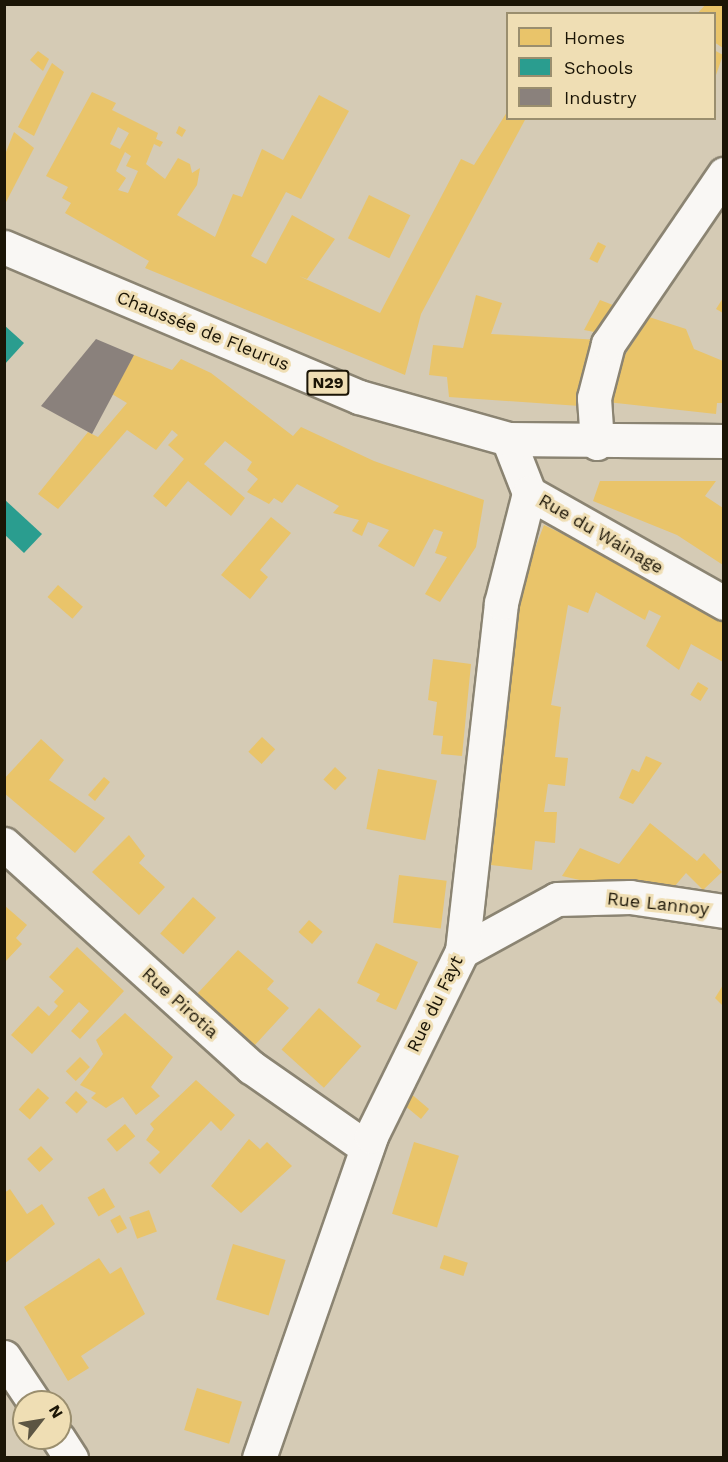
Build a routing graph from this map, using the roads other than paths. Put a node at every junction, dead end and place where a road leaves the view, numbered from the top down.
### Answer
1 (723, 174) edge
2 (4, 247) edge
3 (508, 439) junction
4 (723, 441) edge
5 (597, 443) junction
6 (529, 493) junction
7 (723, 603) edge
8 (4, 844) edge
9 (723, 911) edge
10 (462, 951) junction
11 (367, 1148) junction
12 (4, 1357) edge
13 (26, 1390) edge
14 (259, 1458) edge

1 - 5 street
2 - 3 street, Chaussée de Fleurus / N29
3 - 5 street, Chaussée de Fleurus / N29
3 - 6 street, Rue du Wainage
4 - 5 street, Chaussée de Fleurus / N29
6 - 7 street, Rue du Wainage
6 - 10 street, Rue du Fayt
8 - 11 street, Rue Pirotia
9 - 10 street, Rue Lannoy
10 - 11 street, Rue du Fayt
11 - 14 street, Rue du Fayt
12 - 13 street

